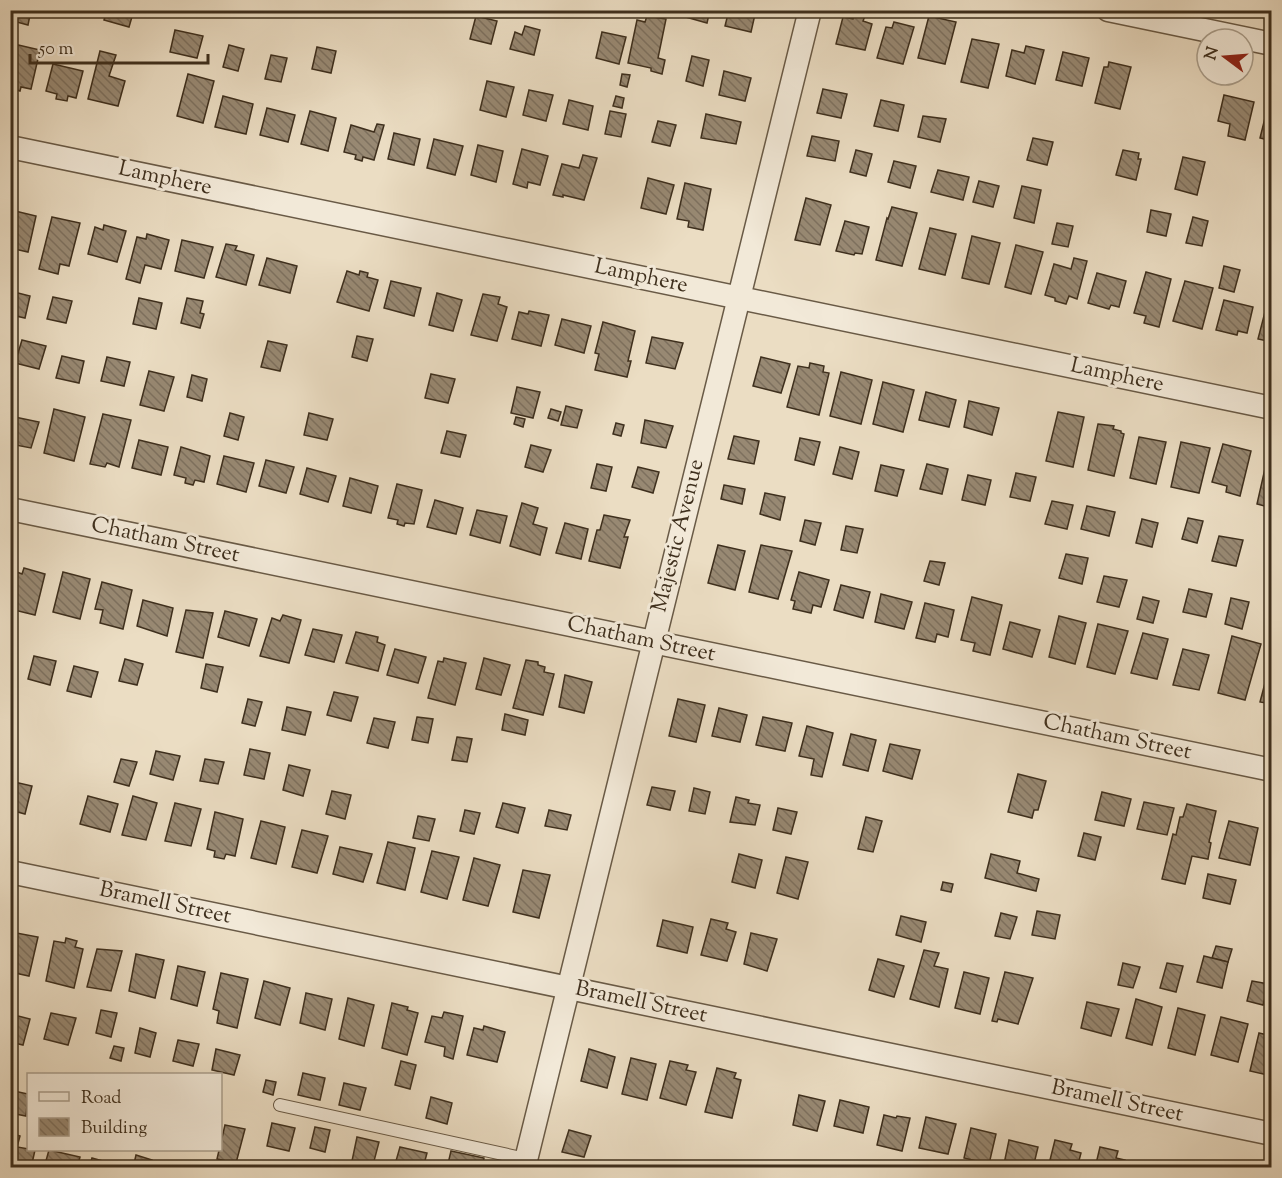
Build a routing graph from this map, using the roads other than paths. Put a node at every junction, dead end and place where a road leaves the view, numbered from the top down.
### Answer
1 (810, 10) edge
2 (1108, 10) edge
3 (1272, 44) edge
4 (10, 147) edge
5 (739, 297) junction
6 (1272, 408) edge
7 (10, 509) edge
8 (653, 643) junction
9 (1272, 770) edge
10 (10, 872) edge
11 (568, 988) junction
12 (280, 1105) dead end
13 (1272, 1134) edge
14 (525, 1163) edge

1 - 5 street, Majestic Avenue
2 - 3 street
4 - 5 street, Lamphere
5 - 6 street, Lamphere
5 - 8 street, Majestic Avenue
7 - 8 street, Chatham Street
8 - 9 street, Chatham Street
8 - 11 street, Majestic Avenue
10 - 11 street, Bramell Street
11 - 13 street, Bramell Street
11 - 14 street, Majestic Avenue
12 - 14 lane

